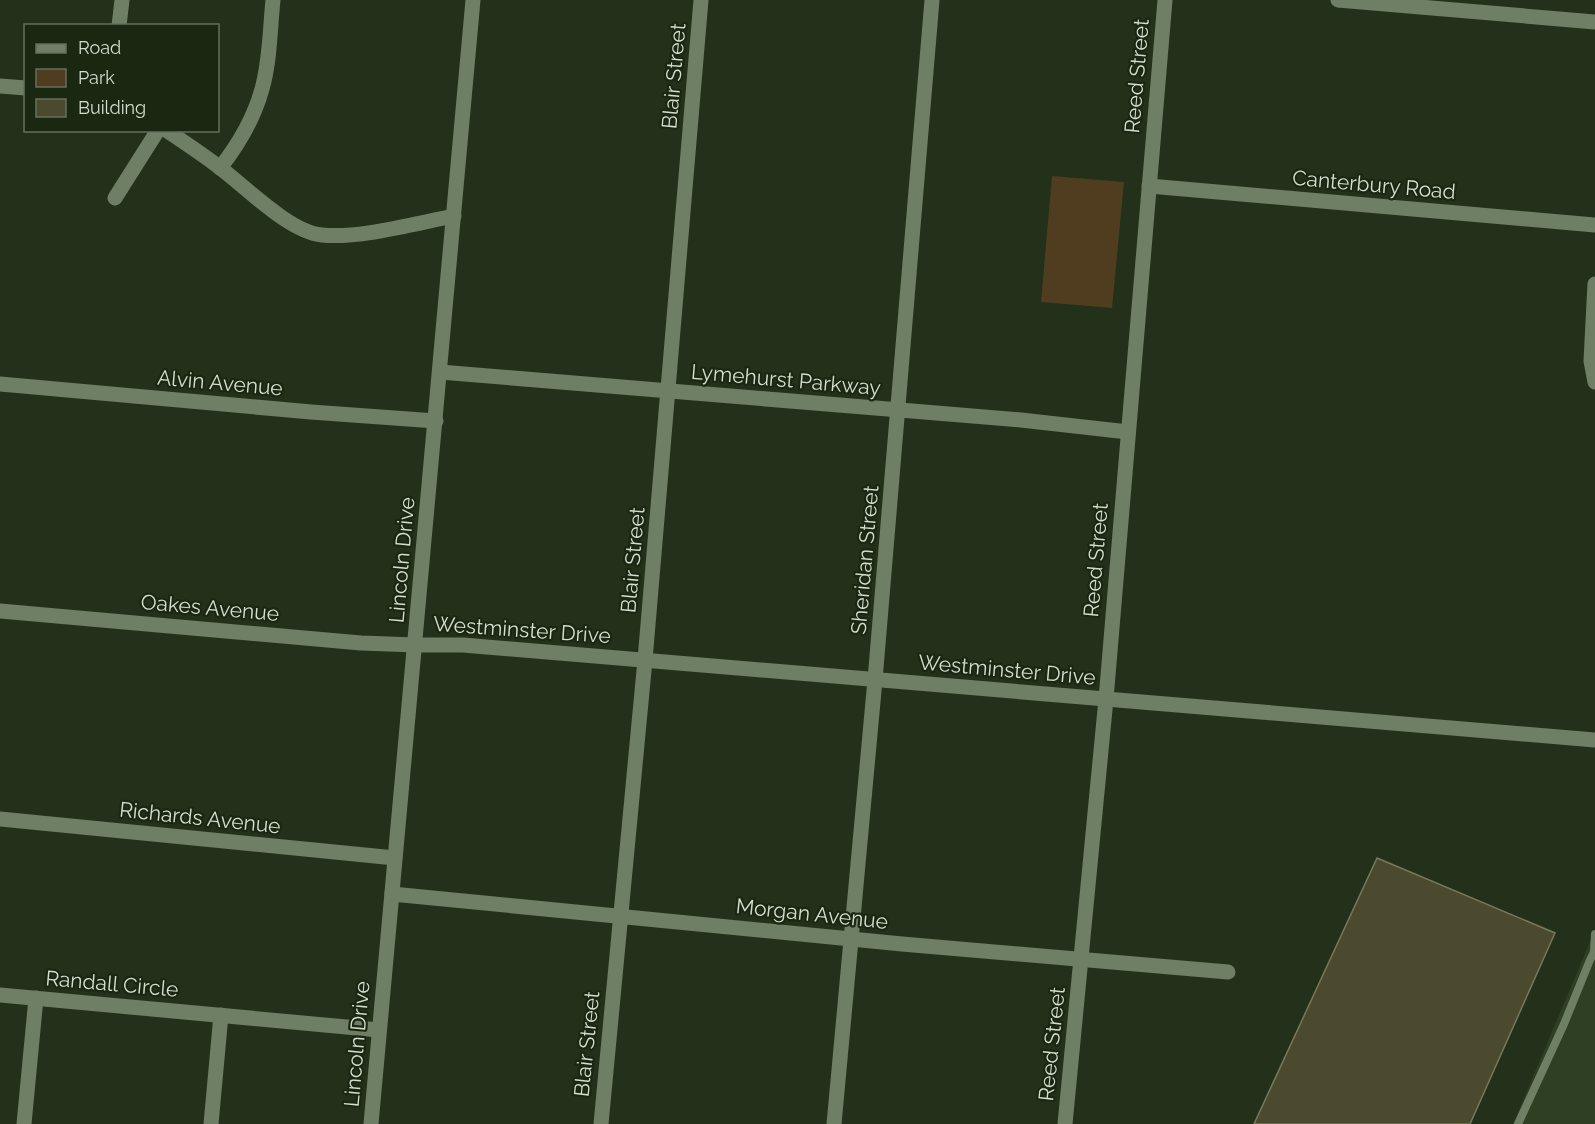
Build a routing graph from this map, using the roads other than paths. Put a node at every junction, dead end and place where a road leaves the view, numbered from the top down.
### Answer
1 (122, 0) edge
2 (273, 0) edge
3 (473, 0) edge
4 (701, 0) edge
5 (932, 0) edge
6 (1165, 0) edge
7 (1338, 0) edge
8 (1595, 22) edge
9 (119, 24) edge
10 (0, 86) edge
11 (24, 88) edge
12 (157, 132) edge
13 (169, 132) edge
14 (220, 168) junction
15 (1149, 186) junction
16 (115, 198) dead end
17 (454, 216) junction
18 (1595, 225) edge
19 (1595, 284) edge
20 (440, 372) junction
21 (1595, 382) edge
22 (0, 384) edge
23 (669, 391) junction
24 (898, 410) junction
25 (436, 421) junction
26 (1128, 432) junction
27 (0, 611) edge
28 (416, 645) junction
29 (645, 660) junction
30 (875, 680) junction
31 (1106, 699) junction
32 (1595, 740) edge
33 (0, 819) edge
34 (395, 858) junction
35 (392, 894) junction
36 (621, 916) junction
37 (1595, 934) edge
38 (851, 939) junction
39 (1081, 960) junction
40 (1228, 972) dead end
41 (0, 995) edge
42 (36, 998) junction
43 (221, 1015) junction
44 (379, 1030) junction
45 (24, 1124) edge
46 (211, 1124) edge
47 (371, 1124) edge
48 (601, 1124) edge
49 (834, 1124) edge
50 (1065, 1124) edge
51 (1518, 1124) edge

1 - 9 street
2 - 14 street
3 - 17 street, Lincoln Drive
4 - 23 street, Blair Street
5 - 24 street, Sheridan Street
6 - 15 street, Reed Street
7 - 8 street
10 - 11 street
12 - 16 street
13 - 14 street
14 - 17 street
15 - 18 street, Canterbury Road
15 - 26 street, Reed Street
17 - 20 street, Lincoln Drive
19 - 21 street
20 - 23 street, Lymehurst Parkway
20 - 25 street, Lincoln Drive
22 - 25 street, Alvin Avenue
23 - 24 street, Lymehurst Parkway
23 - 29 street, Blair Street
24 - 26 street, Lymehurst Parkway
24 - 30 street, Sheridan Street
25 - 28 street, Lincoln Drive
26 - 31 street, Reed Street
27 - 28 street, Oakes Avenue
28 - 29 street, Westminster Drive
28 - 34 street, Lincoln Drive
29 - 30 street, Westminster Drive
29 - 36 street, Blair Street
30 - 31 street, Westminster Drive
30 - 38 street, Sheridan Street
31 - 32 street, Westminster Drive
31 - 39 street, Reed Street
33 - 34 street, Richards Avenue
34 - 35 street, Lincoln Drive
35 - 36 street, Morgan Avenue
35 - 44 street, Lincoln Drive
36 - 38 street, Morgan Avenue
36 - 48 street, Blair Street
37 - 51 lane
38 - 39 street, Morgan Avenue
38 - 49 street, Sheridan Street
39 - 40 street, Morgan Avenue
39 - 50 street, Reed Street
41 - 42 street, Randall Circle
42 - 43 street, Randall Circle
42 - 45 street
43 - 44 street, Randall Circle
43 - 46 street
44 - 47 street, Lincoln Drive

